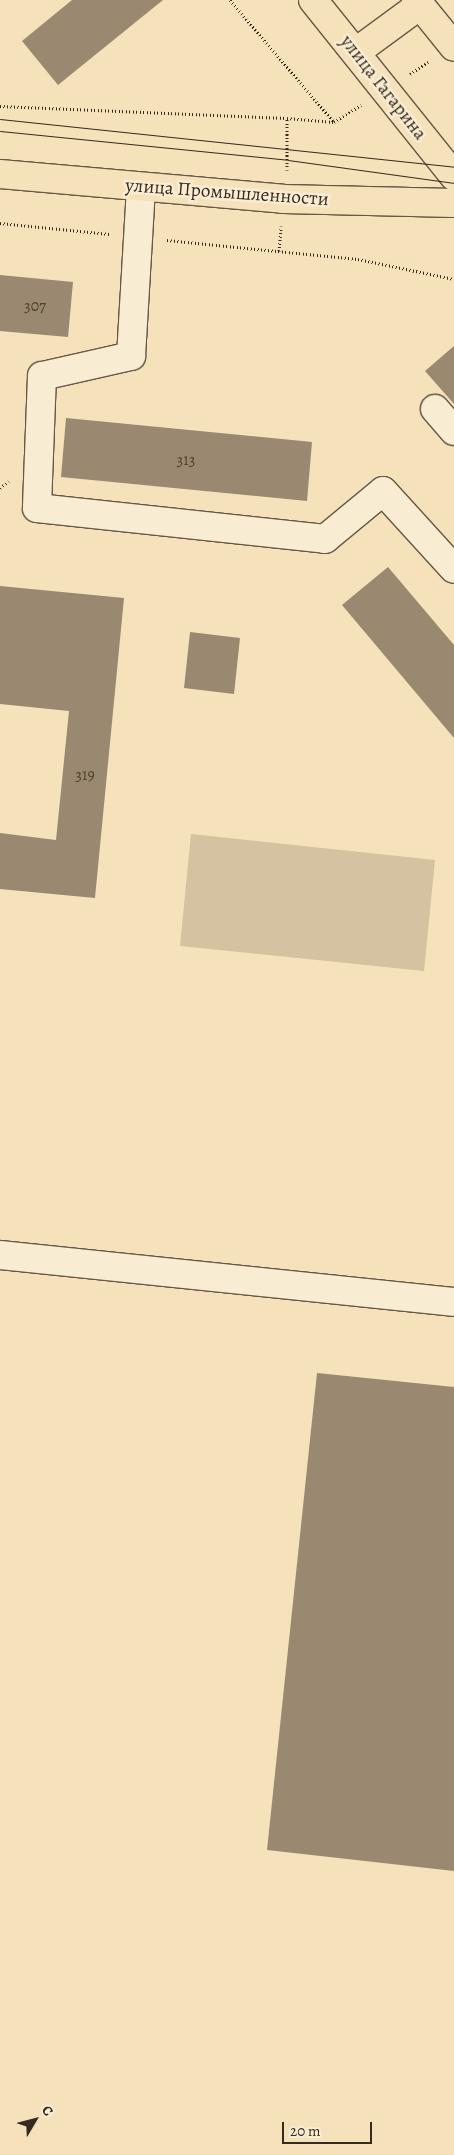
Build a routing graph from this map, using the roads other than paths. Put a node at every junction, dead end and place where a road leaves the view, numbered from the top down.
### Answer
1 (313, 0) edge
2 (420, 2) edge
3 (454, 47) edge
4 (356, 52) junction
5 (0, 174) edge
6 (454, 176) edge
7 (141, 188) junction
8 (454, 203) edge
9 (435, 409) dead end
10 (454, 431) edge
11 (454, 569) edge
12 (0, 1255) edge
13 (454, 1302) edge

1 - 4 main road, улица Гагарина
2 - 3 main road
2 - 4 main road
4 - 6 main road, улица Гагарина
5 - 7 main road, улица Промышленности
7 - 8 main road, улица Промышленности
7 - 11 lane
9 - 10 lane
12 - 13 lane

